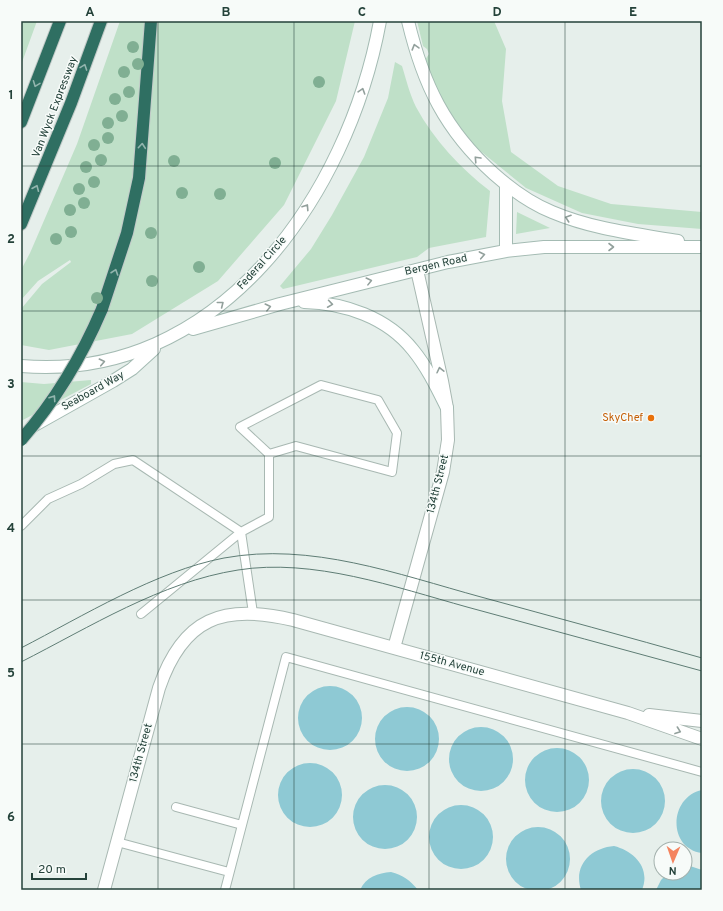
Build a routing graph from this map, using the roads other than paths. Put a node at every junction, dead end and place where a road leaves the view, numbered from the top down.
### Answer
1 (60, 21) edge
2 (101, 21) edge
3 (151, 21) edge
4 (380, 21) edge
5 (408, 21) edge
6 (21, 122) edge
7 (506, 185) junction
8 (21, 224) edge
9 (702, 246) edge
10 (506, 251) junction
11 (417, 270) junction
12 (291, 301) junction
13 (177, 334) junction
14 (161, 342) junction
15 (21, 366) edge
16 (447, 408) junction
17 (21, 434) edge
18 (21, 440) edge
19 (269, 454) junction
20 (21, 526) edge
21 (241, 532) junction
22 (253, 613) junction
23 (141, 614) dead end
24 (199, 627) joint
25 (394, 648) junction
26 (628, 713) junction
27 (702, 720) edge
28 (702, 739) edge
29 (702, 772) edge
30 (176, 807) dead end
31 (242, 825) junction
32 (117, 842) junction
33 (229, 872) junction
34 (104, 890) edge
35 (224, 890) edge

1 -> 6 highway
8 -> 2 highway, Van Wyck Expressway
18 -> 3 highway, bridge
13 -> 4 street, Federal Circle
7 -> 5 street, Bergen Road
9 -> 7 street, Bergen Road
7 - 10 street
10 -> 9 street, Bergen Road
11 -> 10 street, Bergen Road
12 -> 11 street, Bergen Road
16 -> 11 street, 134th Street
13 -> 12 street, Bergen Road
12 -> 16 street
13 - 14 street, Federal Circle
15 -> 14 street, Federal Circle
14 - 17 street, Seaboard Way
16 - 25 street, 134th Street
19 - 19 lane
19 - 21 lane
20 - 21 lane
21 - 22 lane
21 - 23 lane
22 - 24 street, 155th Avenue
22 - 25 street, 155th Avenue
24 - 32 street, 134th Street
25 - 26 street, 155th Avenue
26 - 27 street
26 -> 28 street, 155th Avenue
29 - 31 lane
30 - 31 lane
31 - 33 lane
32 - 33 lane
32 - 34 street, 134th Street
33 - 35 lane

